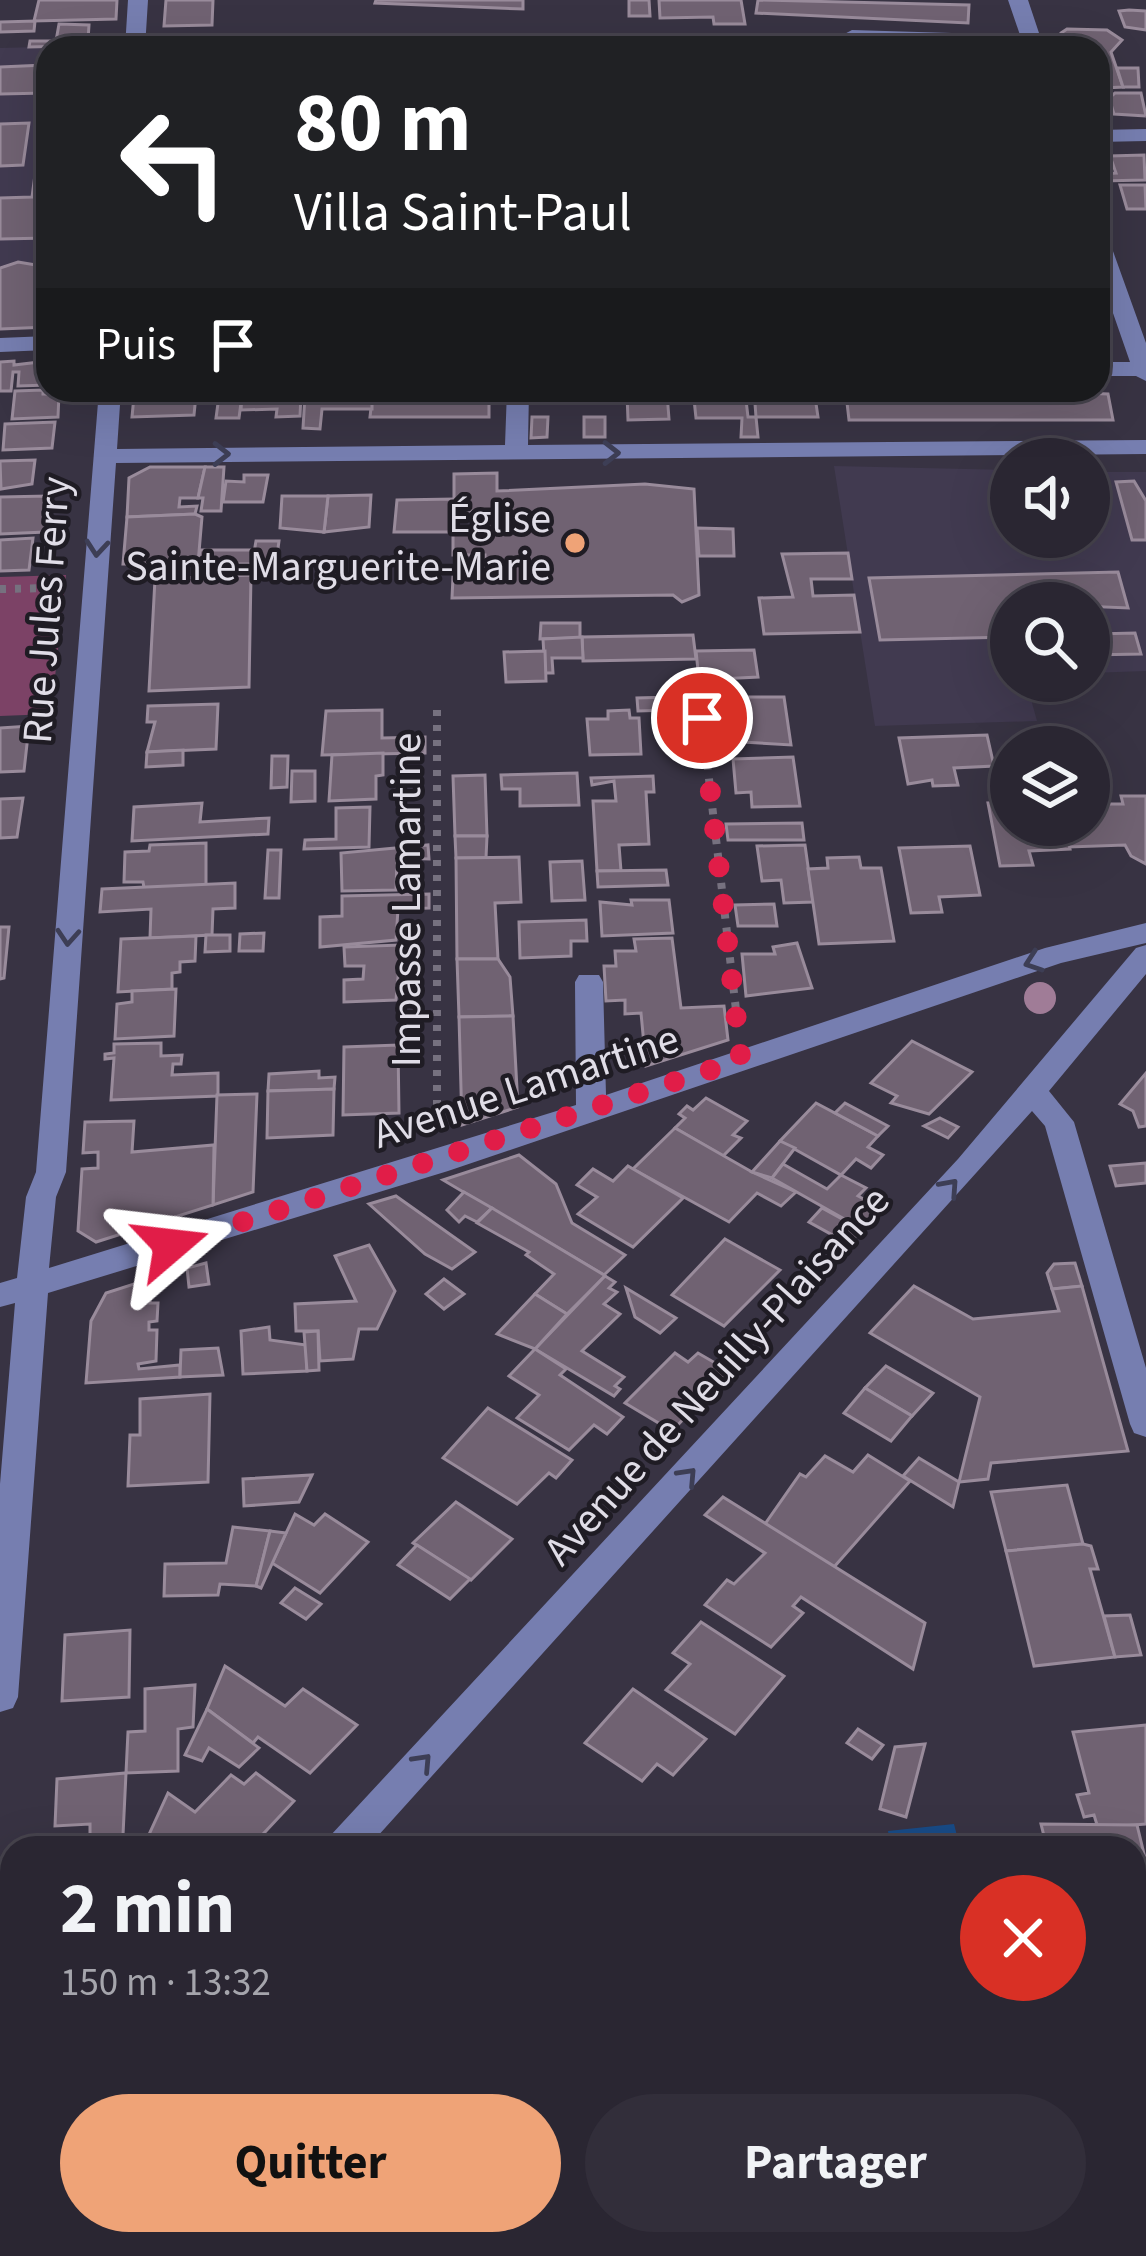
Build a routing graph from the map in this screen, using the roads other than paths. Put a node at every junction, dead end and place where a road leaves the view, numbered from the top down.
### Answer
1 (138, 0) edge
2 (1018, 0) edge
3 (136, 36) edge
4 (1029, 36) edge
5 (1110, 136) edge
6 (1146, 136) edge
7 (1110, 273) edge
8 (36, 344) edge
9 (0, 345) edge
10 (1110, 370) edge
11 (1145, 371) edge
12 (109, 402) edge
13 (518, 402) edge
14 (1146, 447) edge
15 (516, 453) junction
16 (104, 456) junction
17 (1146, 933) edge
18 (1146, 955) edge
19 (589, 982) dead end
20 (1032, 1091) junction
21 (590, 1111) junction
22 (34, 1287) junction
23 (0, 1295) edge
24 (1146, 1424) edge
25 (0, 1696) edge
26 (354, 1836) edge

1 - 3 street
2 - 4 street
5 - 6 street
7 - 11 street
8 - 9 street
10 - 11 street
12 - 16 street, Rue Jules Ferry
13 - 15 street
15 -> 14 street
16 -> 15 street
16 -> 22 street, Rue Jules Ferry
17 -> 21 street, Avenue Lamartine
18 - 20 street, Avenue de Neuilly-Plaisance
19 - 21 street
20 - 24 street
26 -> 20 street, Avenue de Neuilly-Plaisance
21 - 22 street, Avenue Lamartine
22 - 23 street, Avenue Lamartine
22 - 25 street, Rue Jules Ferry

